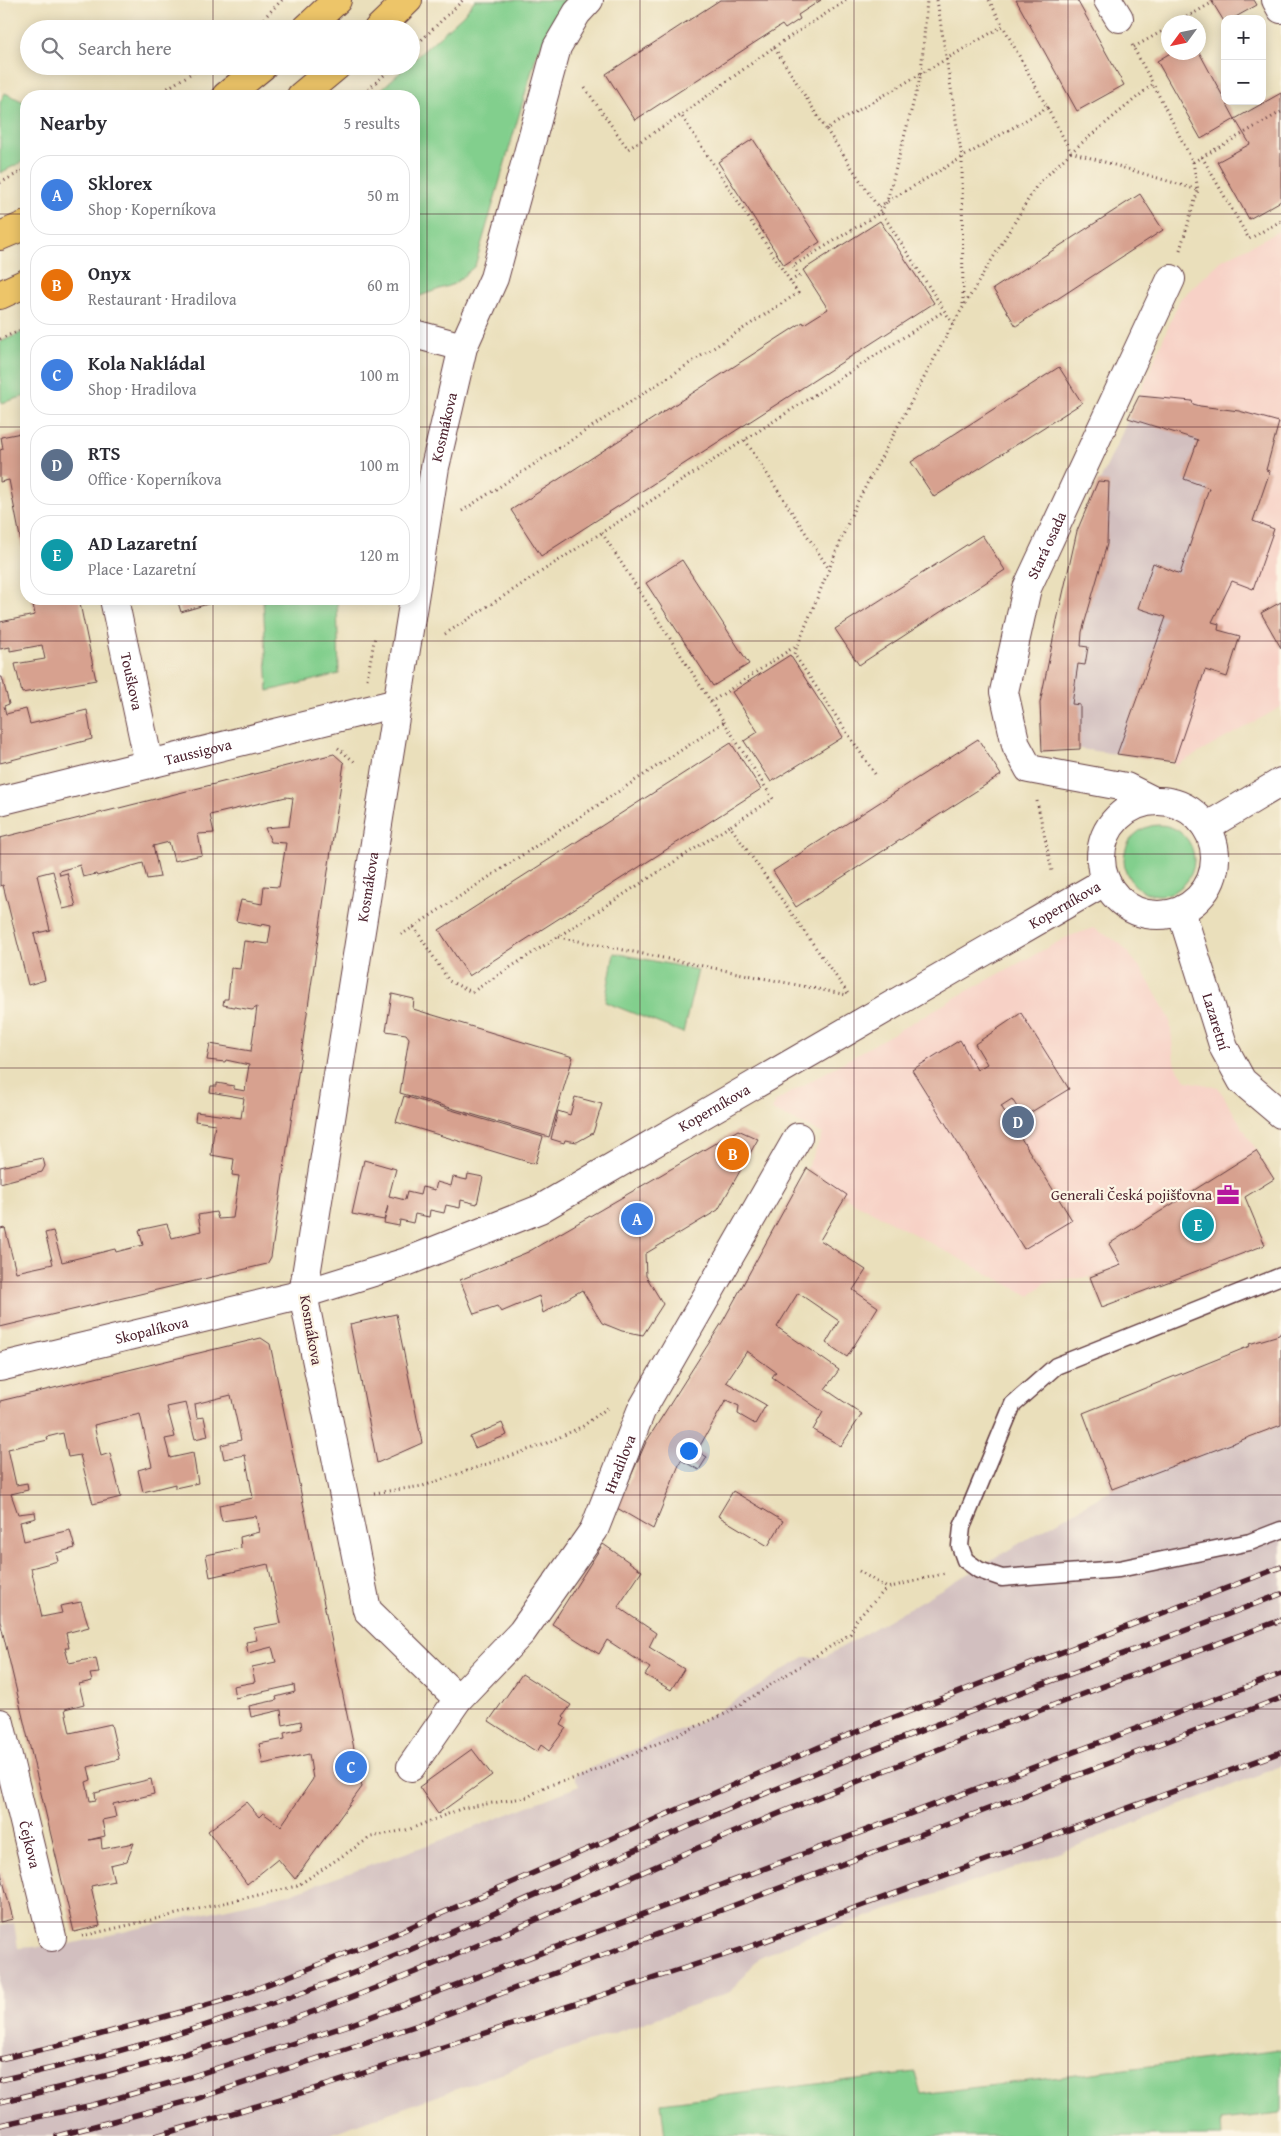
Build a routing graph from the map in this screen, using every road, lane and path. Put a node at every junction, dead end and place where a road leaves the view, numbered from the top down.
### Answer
1 (282, 0) edge
2 (337, 0) edge
3 (408, 0) edge
4 (463, 0) edge
5 (589, 0) edge
6 (847, 0) edge
7 (927, 0) edge
8 (937, 0) edge
9 (988, 0) edge
10 (1217, 0) edge
11 (1276, 0) edge
12 (1113, 9) edge
13 (1281, 9) edge
14 (1191, 15) edge
15 (262, 20) edge
16 (316, 20) edge
17 (387, 20) edge
18 (1003, 26) junction
19 (1161, 32) edge
20 (420, 41) edge
21 (774, 47) junction
22 (1134, 48) junction
23 (947, 59) junction
24 (921, 74) junction
25 (189, 75) edge
26 (252, 75) edge
27 (326, 75) edge
28 (384, 75) edge
29 (1153, 84) junction
30 (585, 88) dead end
31 (165, 90) edge
32 (233, 90) edge
33 (308, 90) edge
34 (368, 90) edge
35 (1048, 107) junction
36 (1281, 112) edge
37 (681, 114) junction
38 (826, 129) junction
39 (1071, 152) junction
40 (1202, 157) junction
41 (962, 158) junction
42 (1193, 162) junction
43 (20, 172) edge
44 (0, 183) edge
45 (1198, 190) junction
46 (887, 201) junction
47 (878, 207) junction
48 (881, 212) junction
49 (1281, 221) edge
50 (20, 228) edge
51 (0, 236) edge
52 (1171, 279) joint
53 (790, 281) junction
54 (20, 286) edge
55 (0, 295) edge
56 (963, 308) junction
57 (944, 311) junction
58 (953, 324) junction
59 (20, 331) edge
60 (420, 336) edge
61 (0, 339) edge
62 (463, 347) junction
63 (745, 440) junction
64 (462, 511) dead end
65 (602, 533) junction
66 (420, 560) edge
67 (829, 570) junction
68 (115, 605) edge
69 (413, 605) edge
70 (376, 627) dead end
71 (445, 634) dead end
72 (798, 645) junction
73 (366, 685) dead end
74 (711, 702) junction
75 (397, 703) junction
76 (724, 722) junction
77 (331, 743) dead end
78 (149, 764) junction
79 (355, 771) dead end
80 (875, 774) dead end
81 (1086, 779) junction
82 (1281, 782) edge
83 (1035, 792) dead end
84 (0, 801) edge
85 (1154, 801) junction
86 (730, 826) junction
87 (1206, 827) junction
88 (1107, 831) junction
89 (1052, 871) dead end
90 (1106, 881) junction
91 (1181, 911) junction
92 (414, 926) junction
93 (401, 935) dead end
94 (558, 937) junction
95 (1281, 1114) edge
96 (798, 1138) dead end
97 (1281, 1276) edge
98 (303, 1294) junction
99 (0, 1367) edge
100 (615, 1403) dead end
101 (344, 1497) junction
102 (1281, 1530) edge
103 (965, 1560) junction
104 (859, 1571) dead end
105 (887, 1588) junction
106 (458, 1698) junction
107 (0, 1723) edge
108 (411, 1767) dead end
109 (52, 1936) joint

1 - 15 path
2 - 16 main road
3 - 17 main road
4 - 20 path
5 - 62 street, Kosmákova
6 - 21 path
7 - 24 path
8 - 23 path
9 - 18 path
10 - 14 path
11 - 13 street
12 - 22 path
18 - 23 path
18 - 35 path
19 - 22 path
21 - 37 path
21 - 38 path
22 - 29 path
23 - 24 path
23 - 41 path
24 - 38 path
24 - 46 path
25 - 31 path
26 - 32 main road
27 - 33 main road
28 - 34 path
29 - 39 path
29 - 42 path
30 - 37 path
35 - 39 path
35 - 41 path
36 - 40 path
37 - 53 path
38 - 47 path
39 - 45 path
39 - 56 path
40 - 42 path
40 - 49 path
41 - 46 path
41 - 56 path
42 - 45 path
43 - 44 path
45 - 52 path
46 - 47 path
46 - 48 path
47 - 48 path
48 - 53 path
48 - 57 path
50 - 51 main road
52 - 81 street, Stará osada
53 - 64 path
54 - 55 main road
56 - 58 path
57 - 58 path
57 - 63 path
58 - 67 path
59 - 61 path
60 - 62 street
62 - 66 street, Kosmákova
63 - 65 path
63 - 67 path
65 - 71 path
65 - 74 path
67 - 72 path
68 - 78 street, Touškova
69 - 75 street, Kosmákova
70 - 73 path
72 - 74 path
72 - 80 path
74 - 76 path
75 - 78 street, Taussigova
75 - 98 street, Kosmákova
76 - 86 path
76 - 92 path
77 - 79 path
78 - 84 street, Taussigova
81 - 85 street, Stará osada
81 - 88 street
82 - 87 street
83 - 89 path
85 - 87 street, Koperníkova
85 - 88 street, Koperníkova
86 - 94 path
86 - 94 path
87 - 91 street, Koperníkova
88 - 90 street, Koperníkova
90 - 91 street, Koperníkova
90 - 98 street, Koperníkova
91 - 95 street, Lazaretní
92 - 93 path
92 - 94 path
96 - 106 street, Hradilova
97 - 103 lane
98 - 99 street, Skopalíkova
98 - 101 street, Kosmákova
100 - 101 path
101 - 106 street, Kosmákova
102 - 103 lane
103 - 105 path
104 - 105 path
105 - 109 path
106 - 108 street, Hradilova
107 - 109 street, Čejkova

